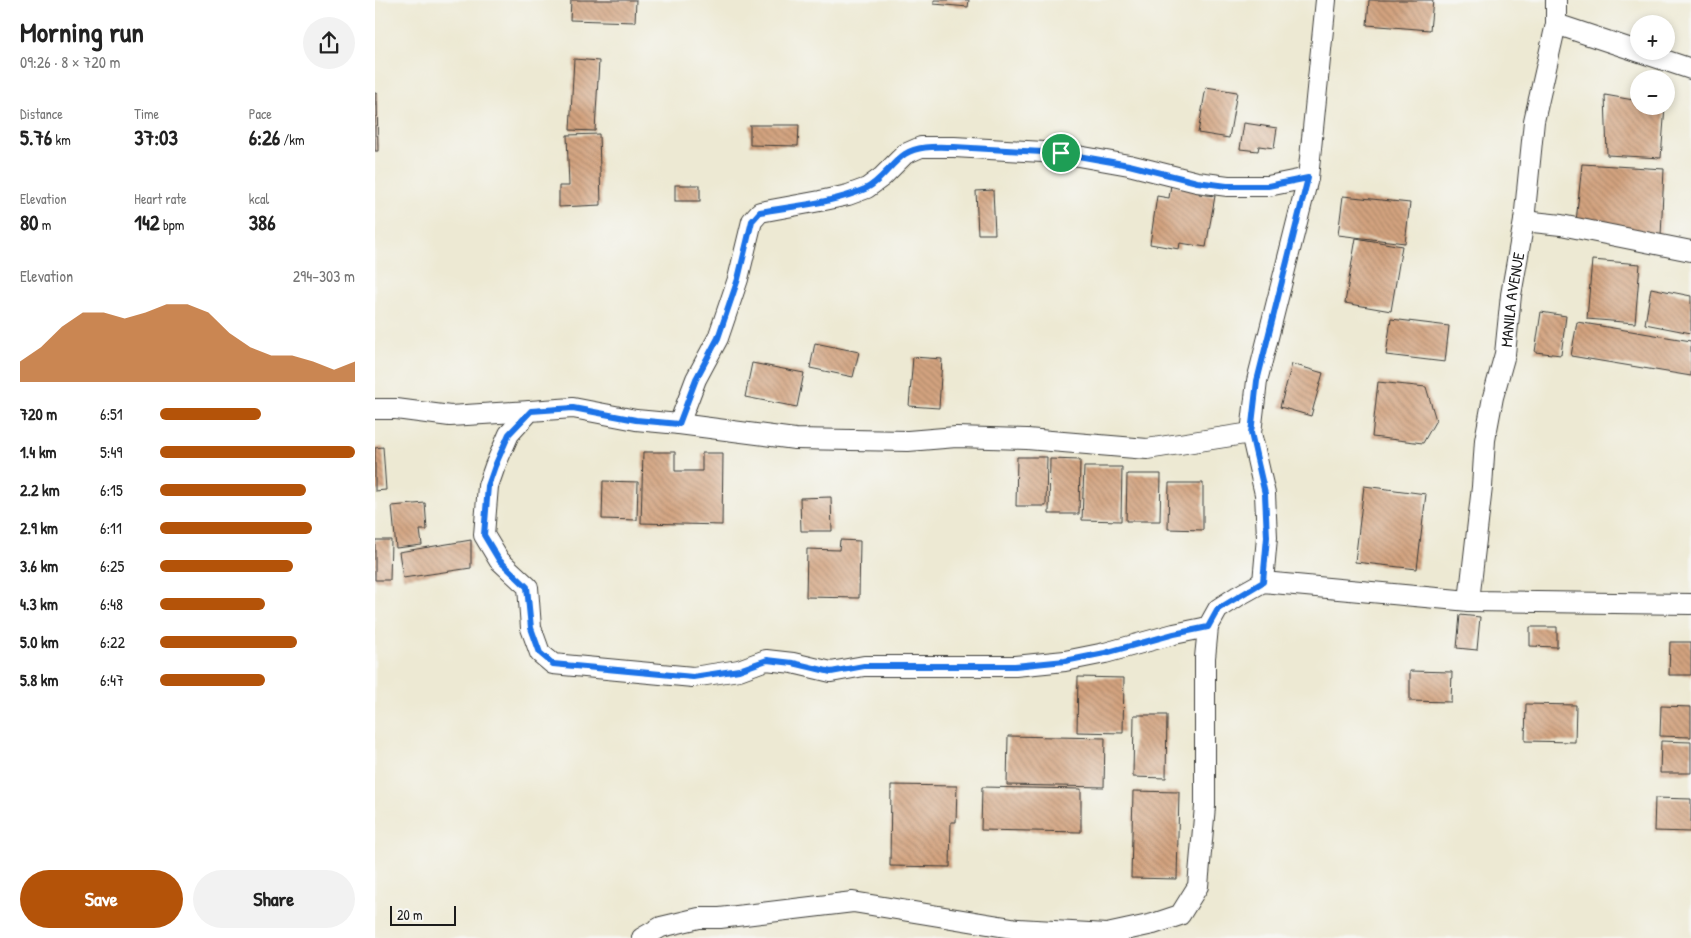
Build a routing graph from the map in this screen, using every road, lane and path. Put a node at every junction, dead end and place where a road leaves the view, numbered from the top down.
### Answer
1 (1326, 0) edge
2 (1556, 0) edge
3 (1556, 24) junction
4 (1691, 69) edge
5 (1308, 178) junction
6 (1524, 221) junction
7 (1691, 252) edge
8 (375, 409) edge
9 (531, 411) junction
10 (679, 424) junction
11 (1251, 433) junction
12 (1263, 582) junction
13 (1469, 601) junction
14 (1691, 604) edge
15 (1208, 627) junction
16 (642, 938) edge

1 - 5 street
2 - 3 street, MANILA AVENUE
3 - 4 street
3 - 6 street, MANILA AVENUE
5 - 10 street
5 - 11 street
6 - 7 street
6 - 13 street, MANILA AVENUE
8 - 9 street
9 - 10 street
9 - 15 street
10 - 11 street
11 - 12 street
12 - 13 street
12 - 15 street
13 - 14 street
15 - 16 street

